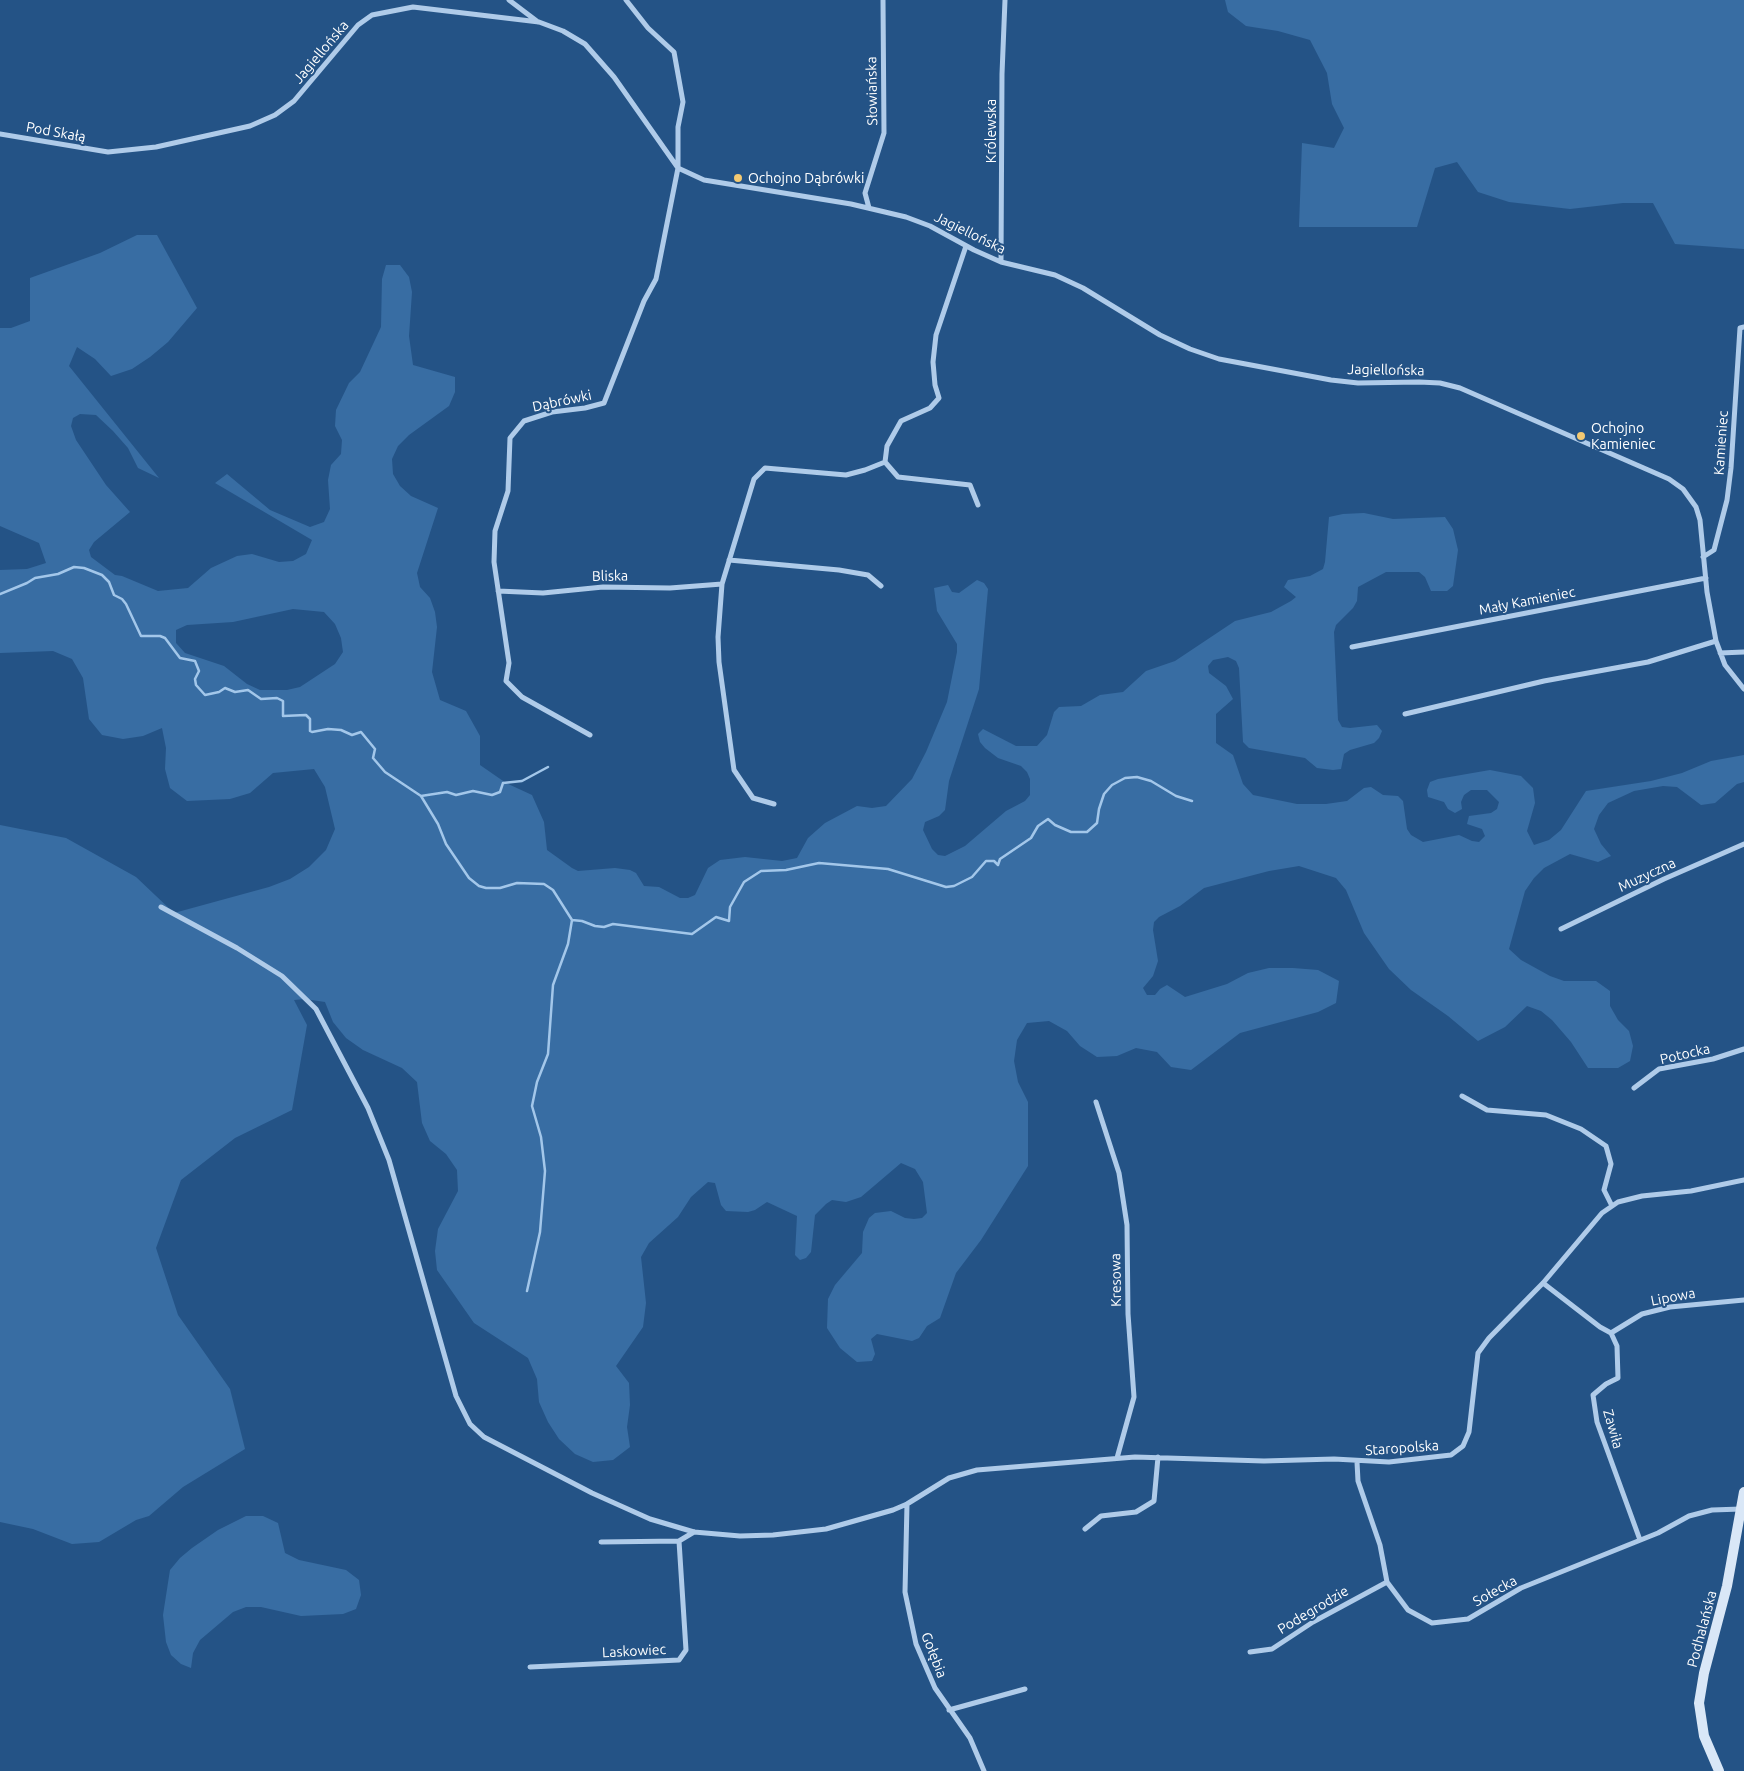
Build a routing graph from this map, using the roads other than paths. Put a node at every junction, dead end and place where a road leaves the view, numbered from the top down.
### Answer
1 (510, 0) edge
2 (626, 0) edge
3 (883, 0) edge
4 (1005, 0) edge
5 (538, 22) junction
6 (0, 134) edge
7 (108, 152) joint
8 (678, 168) junction
9 (869, 208) junction
10 (966, 246) junction
11 (1001, 262) junction
12 (1744, 327) edge
13 (885, 462) junction
14 (978, 505) dead end
15 (1703, 557) junction
16 (729, 560) junction
17 (1706, 578) junction
18 (722, 584) junction
19 (881, 586) dead end
20 (498, 592) junction
21 (1716, 641) junction
22 (1352, 647) dead end
23 (1744, 652) edge
24 (1720, 653) junction
25 (1744, 689) edge
26 (1405, 714) dead end
27 (590, 735) dead end
28 (774, 804) dead end
29 (1744, 844) edge
30 (161, 907) dead end
31 (1561, 929) dead end
32 (1744, 1049) edge
33 (1634, 1088) dead end
34 (1462, 1096) dead end
35 (1096, 1102) dead end
36 (1744, 1180) edge
37 (1612, 1206) junction
38 (1543, 1283) junction
39 (1744, 1300) edge
40 (1611, 1333) junction
41 (1158, 1457) junction
42 (1117, 1458) junction
43 (1357, 1462) junction
44 (1744, 1492) edge
45 (906, 1504) junction
46 (1741, 1509) junction
47 (1085, 1529) dead end
48 (694, 1532) junction
49 (1640, 1540) junction
50 (680, 1541) junction
51 (601, 1542) dead end
52 (1387, 1582) junction
53 (1250, 1652) dead end
54 (530, 1667) dead end
55 (1026, 1689) dead end
56 (949, 1710) junction
57 (984, 1771) edge
58 (1719, 1771) edge

1 - 5 street
2 - 8 street
3 - 9 street, Słowiańska
4 - 11 street, Królewska
5 - 7 street, Jagiellońska
5 - 8 street, Jagiellońska
6 - 7 street, Pod Skałą
8 - 9 street, Jagiellońska
8 - 20 street, Dąbrówki
9 - 10 street, Jagiellońska
10 - 11 street, Jagiellońska
10 - 13 street
11 - 15 street, Jagiellońska
12 - 15 street, Kamieniec
13 - 14 street
13 - 16 street
15 - 17 street, Jagiellońska
16 - 18 street
16 - 19 street
17 - 21 street, Jagiellońska
17 - 22 street, Mały Kamieniec
18 - 20 street, Bliska
18 - 28 street
20 - 27 street, Dąbrówki
21 - 24 street, Jagiellońska
21 - 26 street
23 - 24 street
24 - 25 street, Jagiellońska
29 - 31 street, Muzyczna
30 - 48 street, Staropolska
32 - 33 street, Potocka
34 - 37 street
35 - 42 street, Kresowa
36 - 37 street, Staropolska
37 - 38 street, Staropolska
38 - 40 street
38 - 43 street, Staropolska
39 - 40 street, Lipowa
40 - 49 street, Zawiła
41 - 42 street, Staropolska
41 - 43 street, Staropolska
41 - 47 street
42 - 45 street, Staropolska
43 - 52 street, Sołecka
44 - 46 street, Podhalańska
45 - 48 street, Staropolska
45 - 56 street, Gołębia
46 - 49 street, Sołecka
46 - 58 street, Podhalańska
48 - 50 street
49 - 52 street, Sołecka
50 - 51 street
50 - 54 street, Laskowiec
52 - 53 street, Podegrodzie
55 - 56 street
56 - 57 street, Gołębia

